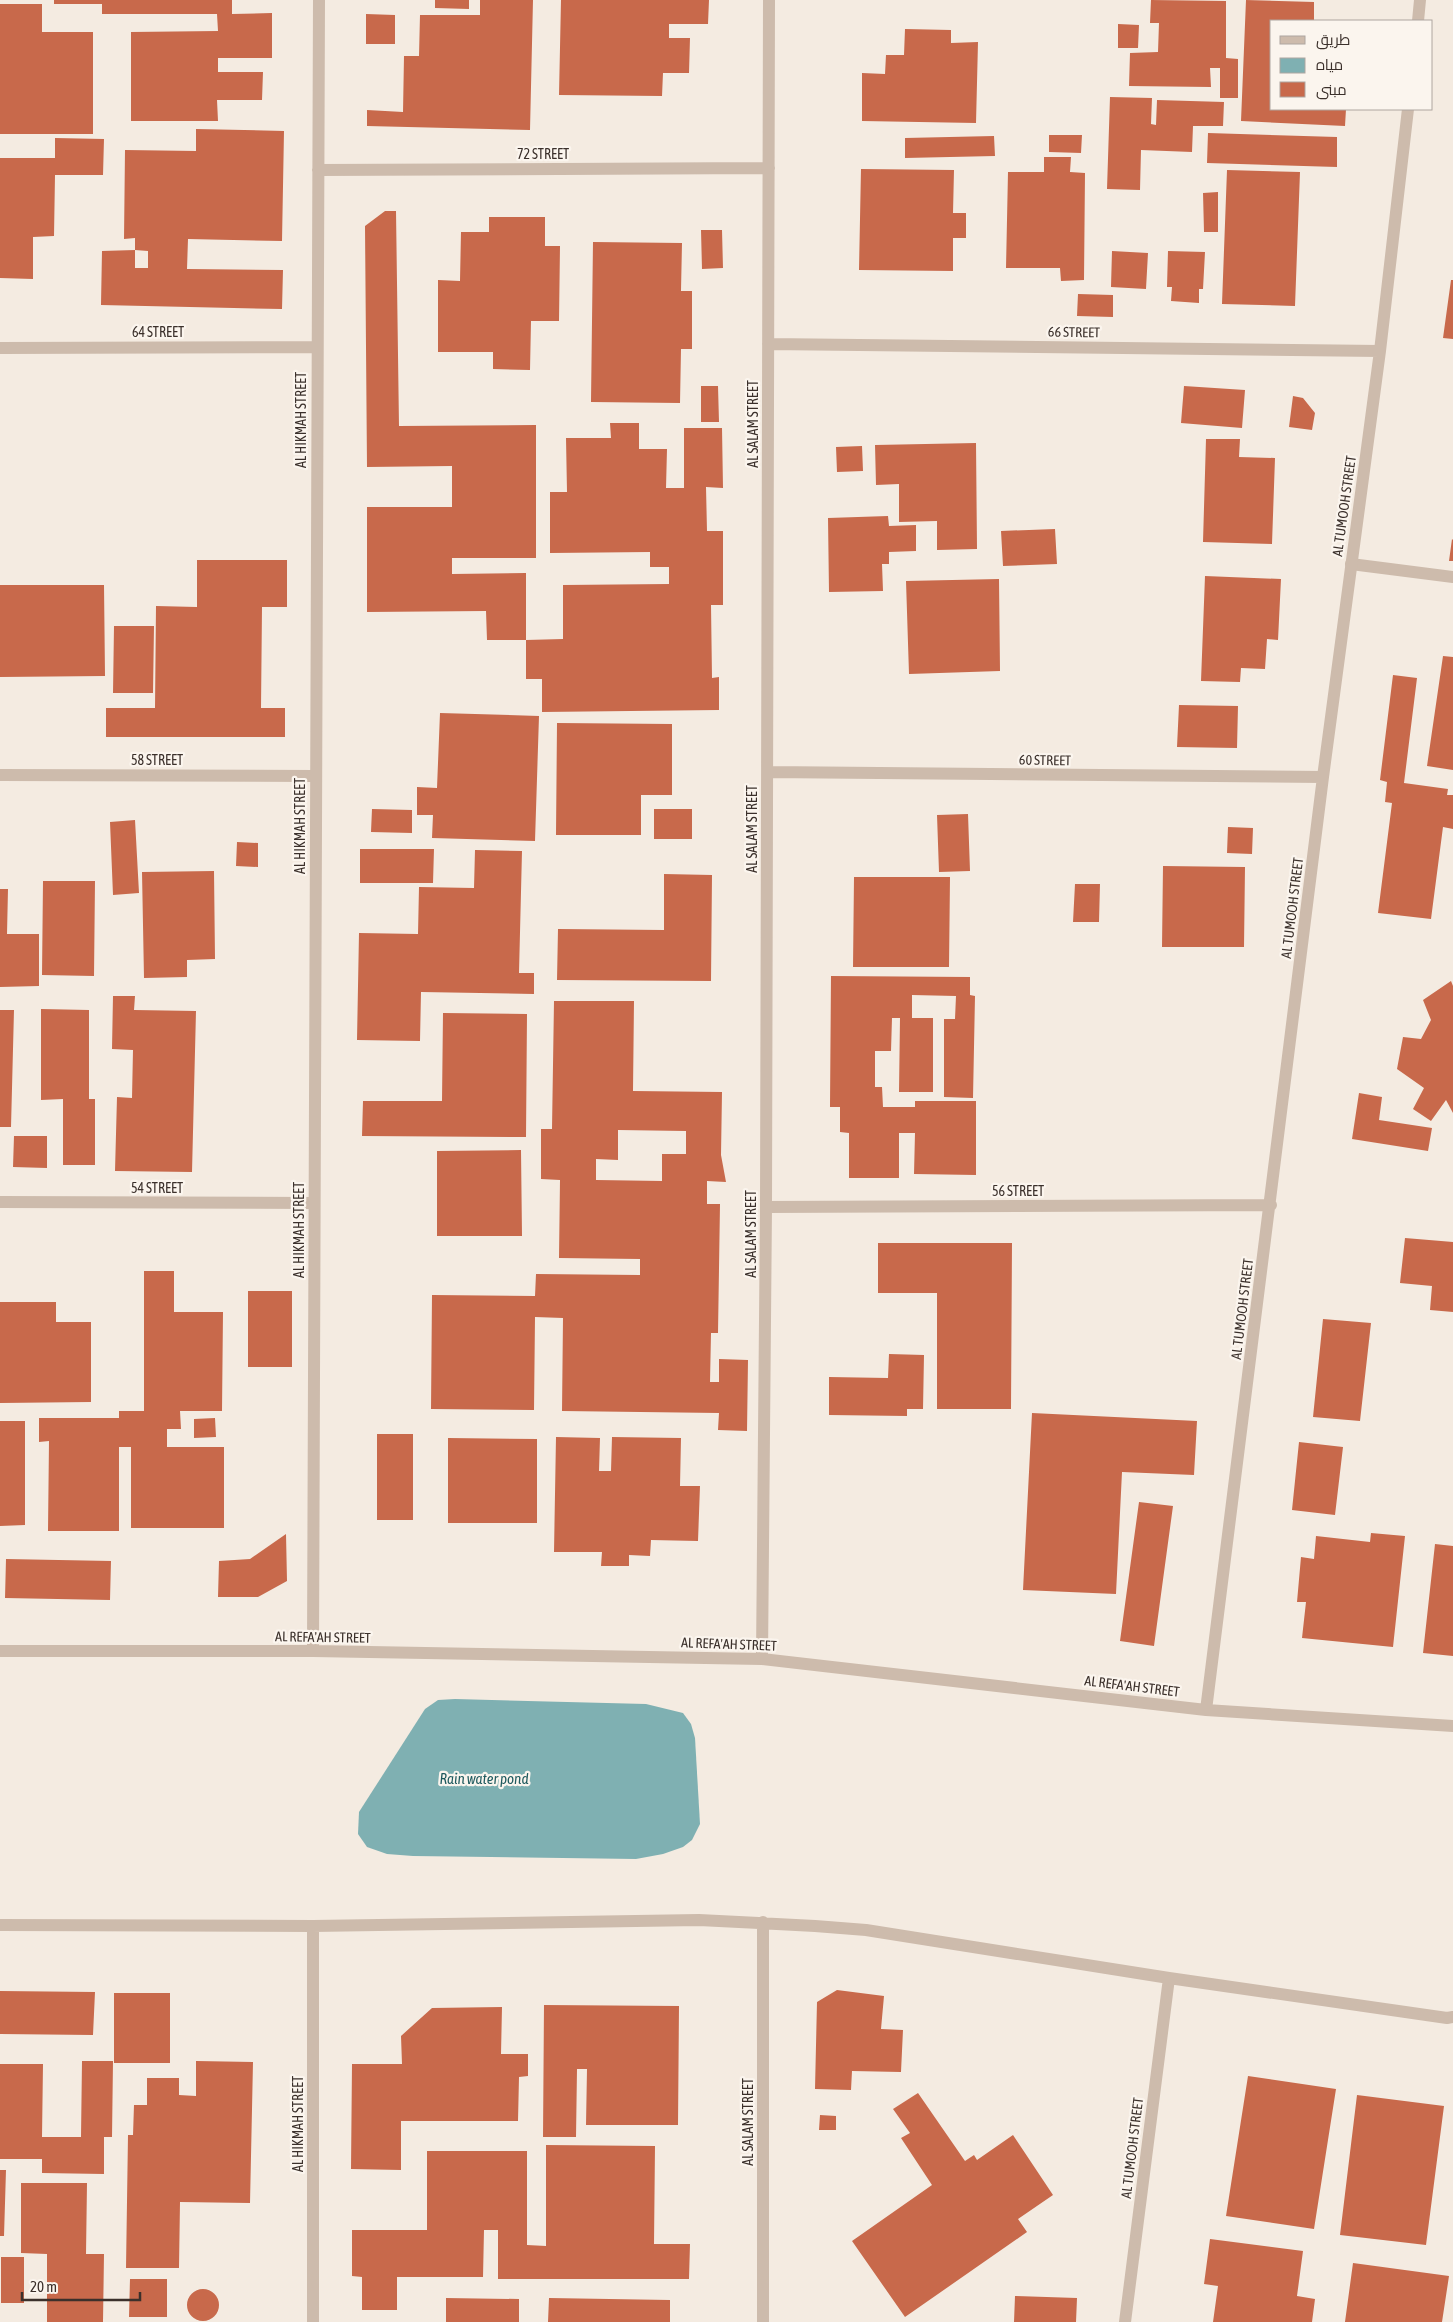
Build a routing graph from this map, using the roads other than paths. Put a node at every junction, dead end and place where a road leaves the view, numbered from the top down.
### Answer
1 (319, 0) edge
2 (769, 0) edge
3 (1420, 0) edge
4 (1418, 20) edge
5 (1408, 110) edge
6 (768, 168) junction
7 (318, 170) junction
8 (768, 344) junction
9 (316, 346) junction
10 (0, 348) edge
11 (1380, 351) junction
12 (1351, 564) junction
13 (1453, 577) edge
14 (768, 772) junction
15 (0, 775) edge
16 (315, 776) junction
17 (1323, 777) junction
18 (0, 1202) edge
19 (314, 1204) junction
20 (1271, 1205) junction
21 (766, 1207) junction
22 (0, 1651) edge
23 (313, 1651) junction
24 (762, 1659) junction
25 (1206, 1710) junction
26 (1453, 1726) edge
27 (762, 1922) junction
28 (0, 1925) edge
29 (313, 1926) junction
30 (1169, 1978) junction
31 (1451, 2018) edge
32 (313, 2322) edge
33 (763, 2322) edge
34 (1125, 2322) edge

1 - 7 street, AL HIKMAH STREET
2 - 6 street, AL SALAM STREET
3 - 4 street
5 - 11 street, AL TUMOOH STREET
6 - 7 street, 72 STREET
6 - 8 street, AL SALAM STREET
7 - 9 street, AL HIKMAH STREET
8 - 11 street, 66 STREET
8 - 14 street, AL SALAM STREET
9 - 10 street, 64 STREET
9 - 16 street, AL HIKMAH STREET
11 - 12 street, AL TUMOOH STREET
12 - 13 street
12 - 17 street, AL TUMOOH STREET
14 - 17 street, 60 STREET
14 - 21 street, AL SALAM STREET
15 - 16 street, 58 STREET
16 - 19 street, AL HIKMAH STREET
17 - 20 street, AL TUMOOH STREET
18 - 19 street, 54 STREET
19 - 23 street, AL HIKMAH STREET
20 - 21 street, 56 STREET
20 - 25 street, AL TUMOOH STREET
21 - 24 street, AL SALAM STREET
22 - 23 street, AL REFA'AH STREET
23 - 24 street, AL REFA'AH STREET
24 - 25 street, AL REFA'AH STREET
25 - 26 street, AL REFA'AH STREET
27 - 29 street
27 - 30 street
27 - 33 street, AL SALAM STREET
28 - 29 street
29 - 32 street, AL HIKMAH STREET
30 - 31 street
30 - 34 street, AL TUMOOH STREET

